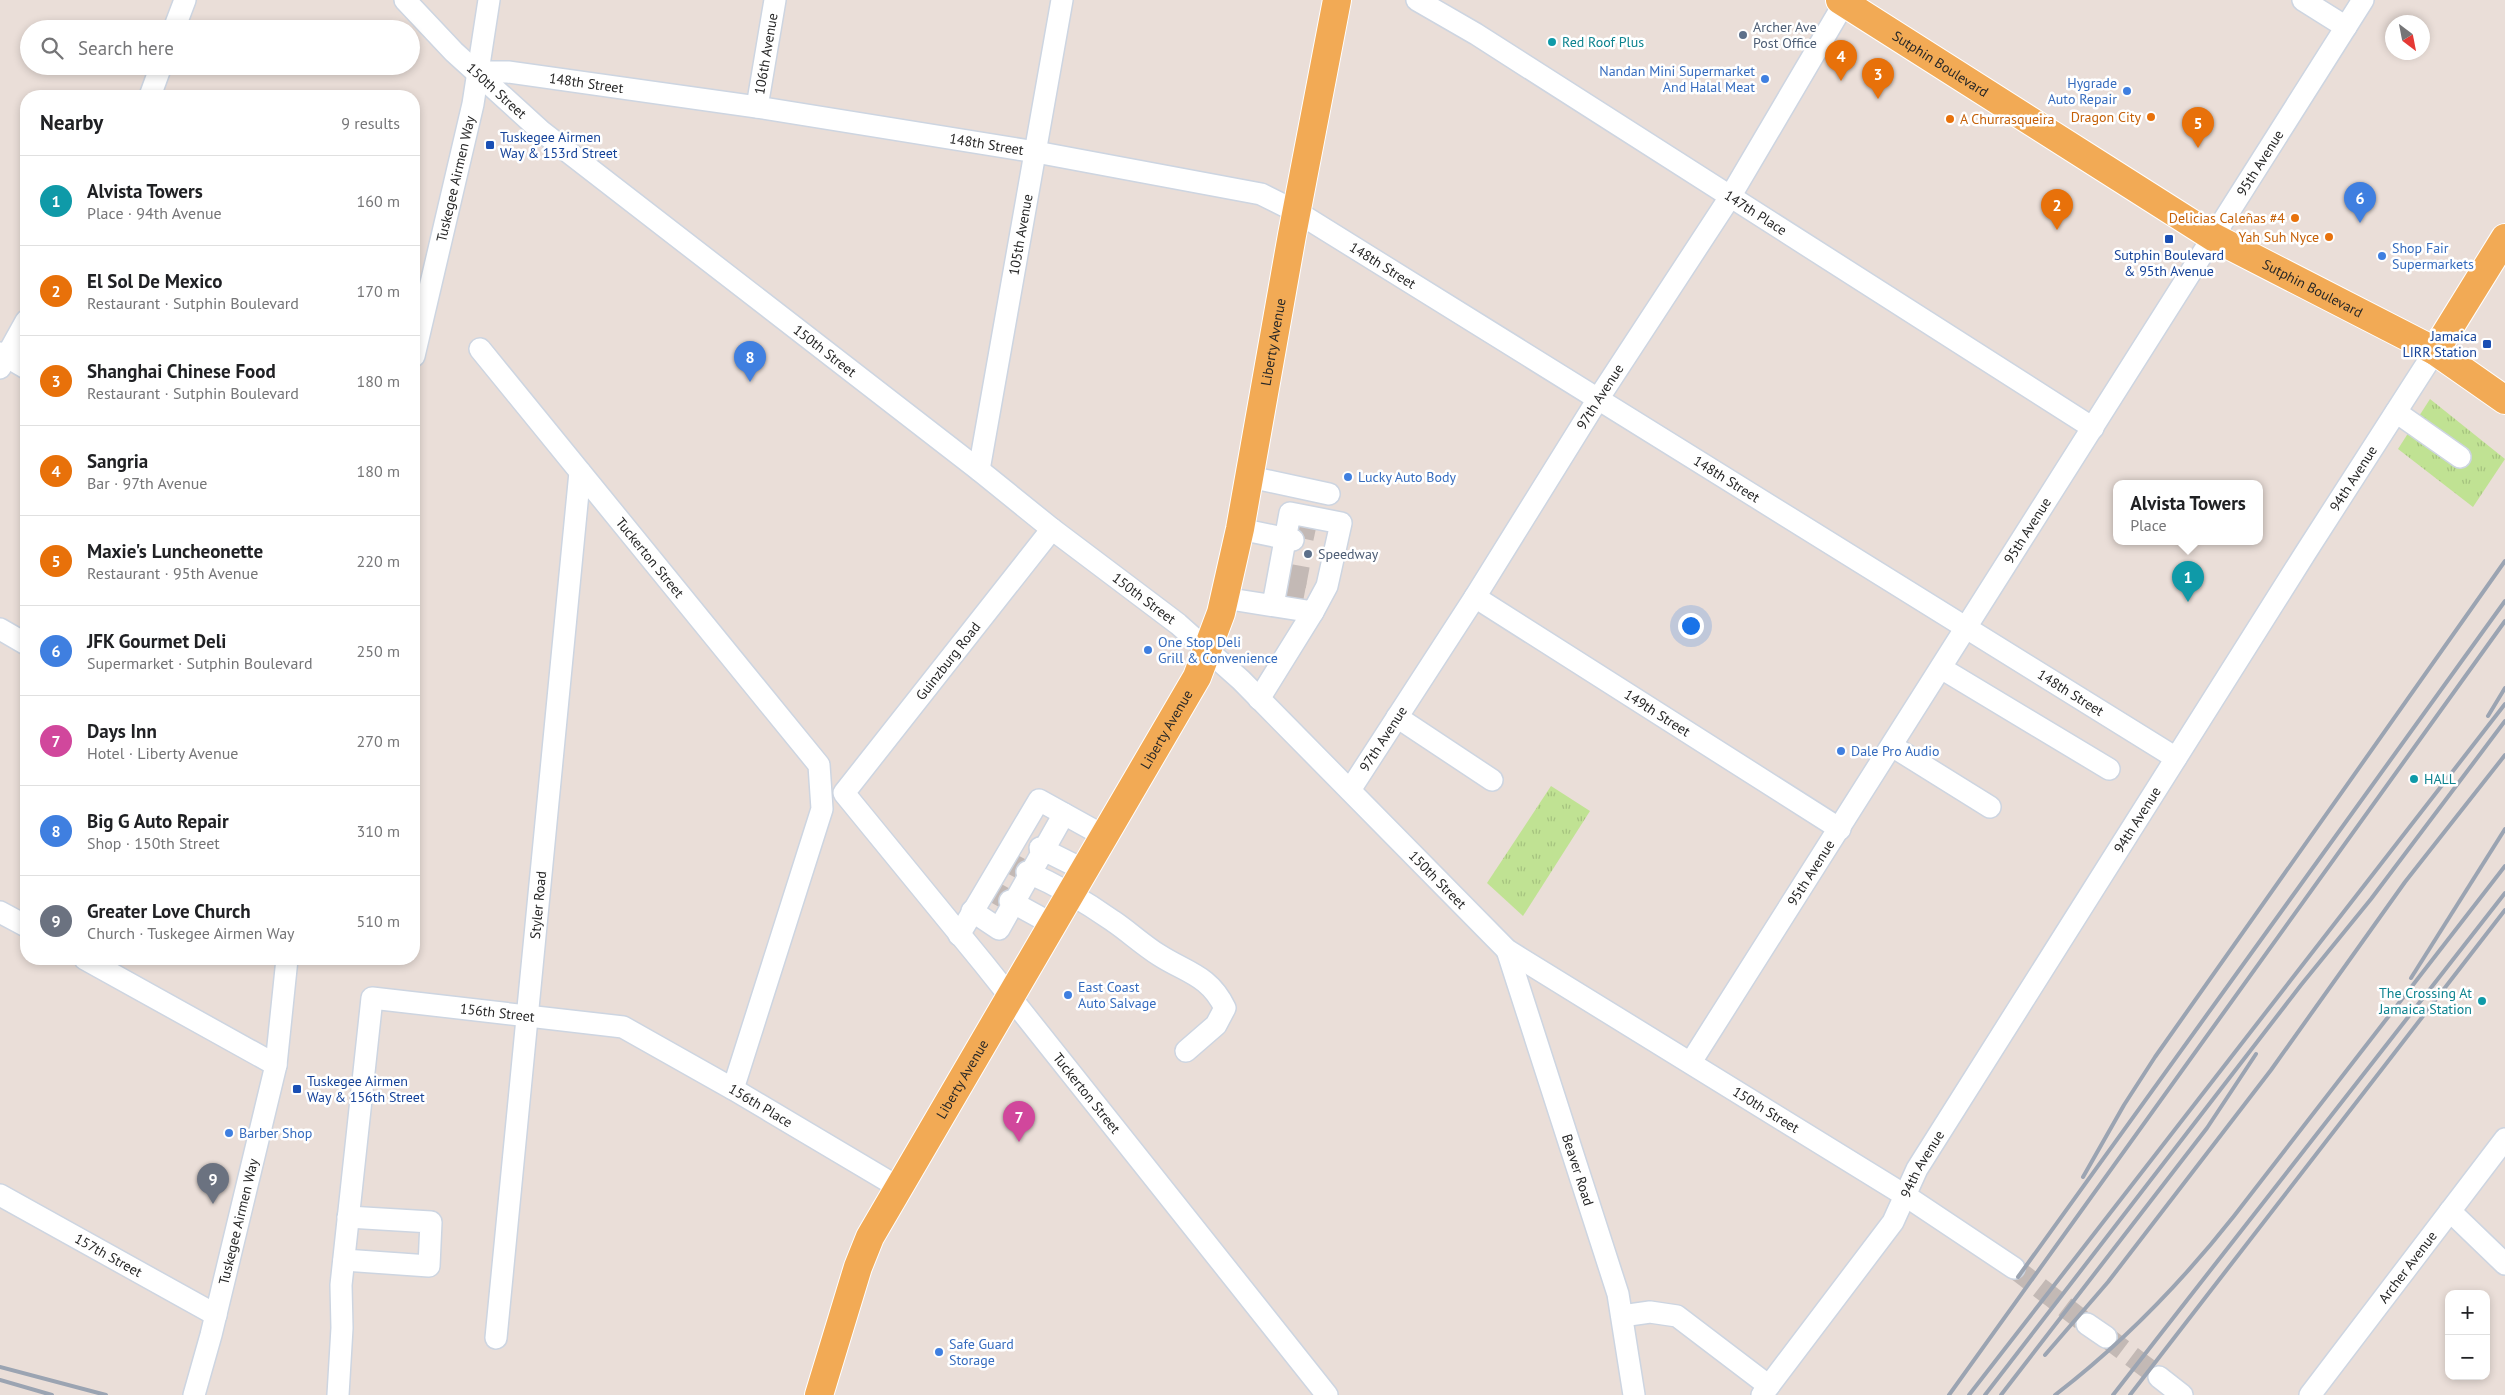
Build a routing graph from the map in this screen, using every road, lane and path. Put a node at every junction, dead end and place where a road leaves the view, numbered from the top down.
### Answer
1 (185, 0) edge
2 (405, 0) edge
3 (489, 0) edge
4 (775, 0) edge
5 (1062, 0) edge
6 (1336, 0) edge
7 (1416, 0) edge
8 (2303, 0) edge
9 (2363, 0) edge
10 (1843, 1) edge
11 (177, 20) edge
12 (2346, 27) junction
13 (477, 72) junction
14 (158, 75) edge
15 (152, 90) edge
16 (757, 107) junction
17 (1036, 152) junction
18 (1730, 196) junction
19 (1297, 212) junction
20 (2213, 237) junction
21 (2505, 238) edge
22 (420, 310) edge
23 (20, 330) edge
24 (480, 349) dead end
25 (2435, 351) junction
26 (2, 359) edge
27 (20, 366) edge
28 (1598, 399) junction
29 (2505, 400) edge
30 (2396, 412) junction
31 (2093, 428) junction
32 (2460, 458) dead end
33 (979, 470) junction
34 (580, 472) junction
35 (1250, 476) junction
36 (1306, 488) junction
37 (1329, 494) dead end
38 (1052, 529) junction
39 (1240, 529) junction
40 (1292, 529) junction
41 (1280, 586) junction
42 (1317, 593) junction
43 (1475, 597) junction
44 (1224, 598) junction
45 (1966, 628) junction
46 (0, 629) edge
47 (20, 641) edge
48 (1206, 650) junction
49 (1941, 668) junction
50 (1259, 699) junction
51 (1397, 718) junction
52 (1892, 746) junction
53 (2176, 758) junction
54 (2109, 769) dead end
55 (1492, 780) dead end
56 (1350, 790) junction
57 (844, 793) joint
58 (1990, 807) dead end
59 (1064, 814) junction
60 (1840, 829) junction
61 (1104, 836) junction
62 (1031, 844) junction
63 (1017, 867) junction
64 (1084, 870) junction
65 (1070, 893) junction
66 (1001, 896) junction
67 (972, 910) junction
68 (0, 912) edge
69 (20, 923) edge
70 (1052, 924) junction
71 (959, 935) junction
72 (1506, 950) junction
73 (96, 965) edge
74 (287, 965) edge
75 (1010, 997) junction
76 (526, 1016) junction
77 (623, 1027) joint
78 (1186, 1051) dead end
79 (1691, 1062) junction
80 (276, 1065) junction
81 (733, 1089) junction
82 (2505, 1139) edge
83 (898, 1187) junction
84 (0, 1195) edge
85 (1906, 1196) junction
86 (2450, 1211) junction
87 (348, 1217) junction
88 (344, 1260) junction
89 (2505, 1264) edge
90 (2014, 1268) tunnel mouth
91 (216, 1315) junction
92 (1622, 1316) junction
93 (2087, 1324) tunnel mouth
94 (2106, 1337) tunnel mouth
95 (496, 1338) dead end
96 (1766, 1391) edge
97 (194, 1395) edge
98 (338, 1395) edge
99 (819, 1395) edge
100 (1327, 1395) edge
101 (1634, 1395) edge
102 (2310, 1395) edge

1 - 11 street
2 - 13 street, 150th Street
3 - 13 street, Tuskegee Airmen Way
4 - 16 street, 106th Avenue
5 - 17 street, 105th Avenue
6 - 19 main road, Liberty Avenue
7 - 18 street, 147th Place
8 - 12 street
9 - 12 street, 95th Avenue
10 - 18 street, 97th Avenue
10 - 20 main road, Sutphin Boulevard
12 - 20 street, 95th Avenue
13 - 16 street, 148th Street
13 - 22 street, Tuskegee Airmen Way
13 - 33 street, 150th Street
14 - 15 street
16 - 17 street, 148th Street
17 - 19 street, 148th Street
17 - 33 street, 105th Avenue
18 - 28 street, 97th Avenue
18 - 31 street, 147th Place
19 - 28 street, 148th Street
19 - 35 main road, Liberty Avenue
20 - 25 main road, Sutphin Boulevard
20 - 31 street, 95th Avenue
21 - 25 main road, 94th Avenue
23 - 26 street
24 - 34 street, Tuckerton Street
25 - 29 main road, Sutphin Boulevard
25 - 30 street, 94th Avenue
26 - 27 street
28 - 43 street, 97th Avenue
28 - 45 street, 148th Street
30 - 32 street
30 - 53 street, 94th Avenue
31 - 45 street, 95th Avenue
33 - 38 street, 150th Street
34 - 76 street, Styler Road
34 - 81 street, Tuckerton Street
35 - 36 street
35 - 39 main road, Liberty Avenue
36 - 37 street
36 - 40 street
38 - 48 street, 150th Street
38 - 57 street, Guinzburg Road
39 - 40 street
39 - 44 main road, Liberty Avenue
40 - 41 street
40 - 42 street
41 - 42 street
41 - 44 street
42 - 50 street
43 - 51 street, 97th Avenue
43 - 60 street, 149th Street
44 - 48 main road, Liberty Avenue
45 - 49 street, 95th Avenue
45 - 53 street, 148th Street
46 - 47 street
48 - 50 street, 150th Street
48 - 61 main road, Liberty Avenue
49 - 52 street, 95th Avenue
49 - 54 street
50 - 56 street, 150th Street
51 - 55 street
51 - 56 street, 97th Avenue
52 - 58 street
52 - 60 street, 95th Avenue
53 - 85 street, 94th Avenue
56 - 72 street, 150th Street
57 - 71 street, Tuckerton Street
59 - 61 street
59 - 62 street
59 - 62 street
60 - 79 street, 95th Avenue
61 - 64 main road, Liberty Avenue
62 - 63 street
62 - 63 street
62 - 64 street
63 - 65 street
63 - 66 street
63 - 66 street
64 - 65 main road, Liberty Avenue
65 - 70 main road, Liberty Avenue
65 - 78 street
66 - 67 street
66 - 67 street
66 - 70 street
67 - 71 street
68 - 69 street
70 - 75 main road, Liberty Avenue
71 - 75 street, Tuckerton Street
72 - 79 street, 150th Street
72 - 92 street, Beaver Road
73 - 80 street
74 - 80 street, Tuskegee Airmen Way
75 - 83 main road, Liberty Avenue
75 - 100 street, Tuckerton Street
76 - 77 street, 156th Street
76 - 87 street, 156th Street
76 - 95 street, Styler Road
77 - 81 street, 156th Place
79 - 85 street, 150th Street
80 - 91 street, Tuskegee Airmen Way
81 - 83 street, 156th Place
82 - 86 street, Archer Avenue
83 - 99 main road, Liberty Avenue
84 - 91 street, 157th Street
85 - 90 street, 150th Street
85 - 96 street, 94th Avenue
86 - 89 street
86 - 102 street, Archer Avenue
87 - 88 street
87 - 88 street
88 - 98 street
91 - 97 street, Tuskegee Airmen Way
92 - 96 street
92 - 101 street, Beaver Road
93 - 94 street

